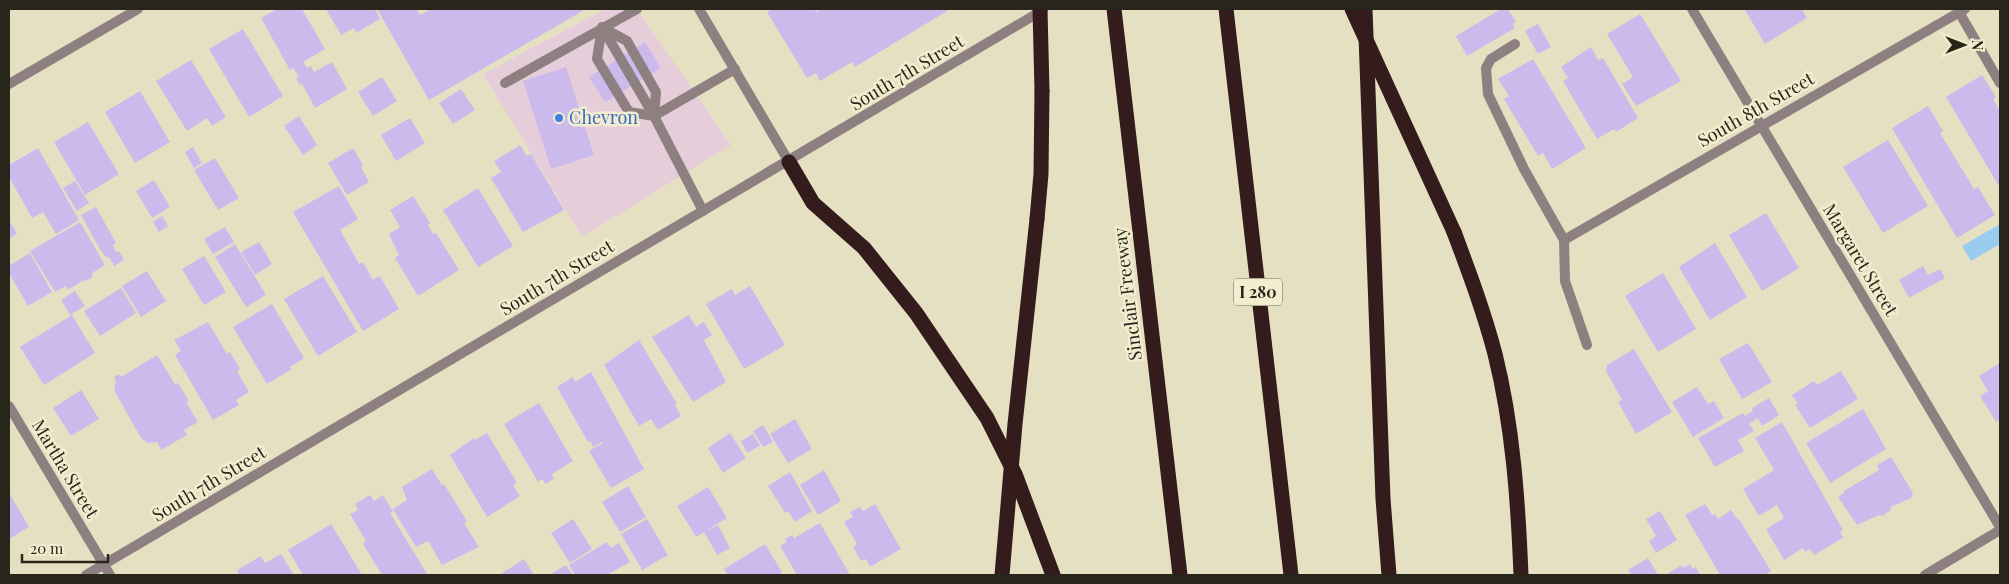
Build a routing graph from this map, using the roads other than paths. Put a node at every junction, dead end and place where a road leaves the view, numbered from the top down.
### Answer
1 (138, 9) edge
2 (637, 9) edge
3 (699, 9) edge
4 (1040, 9) edge
5 (1046, 9) edge
6 (1114, 9) edge
7 (1226, 9) edge
8 (1352, 9) edge
9 (1365, 9) edge
10 (1692, 9) edge
11 (1962, 11) edge
12 (602, 27) junction
13 (1515, 44) dead end
14 (735, 69) junction
15 (2000, 82) edge
16 (505, 83) dead end
17 (9, 84) edge
18 (654, 116) junction
19 (1761, 127) junction
20 (789, 162) junction
21 (703, 211) junction
22 (1564, 240) junction
23 (1587, 345) dead end
24 (9, 406) edge
25 (2000, 528) edge
26 (103, 565) junction
27 (86, 575) edge
28 (110, 575) edge
29 (1002, 575) edge
30 (1053, 575) edge
31 (1180, 575) edge
32 (1291, 575) edge
33 (1389, 575) edge
34 (1521, 575) edge
35 (1925, 575) edge

1 - 17 street
2 - 12 street
3 - 14 street
4 - 29 highway, bridge
5 - 20 street, South 7th Street
6 - 31 highway, Sinclair Freeway
7 - 32 highway, I 280
8 - 34 highway, bridge
9 - 33 highway
10 - 19 street, Margaret Street
11 - 15 street
11 - 19 street, South 8th Street
12 - 16 street
12 - 18 street
12 - 18 street
13 - 22 street
14 - 18 street
14 - 20 street
18 - 21 street
19 - 22 street, South 8th Street
19 - 25 street, Margaret Street
20 - 21 street, South 7th Street
20 - 30 highway
21 - 26 street, South 7th Street
22 - 23 street
24 - 26 street, Martha Street
25 - 35 street
26 - 27 street, South 7th Street
26 - 28 street, Martha Street

